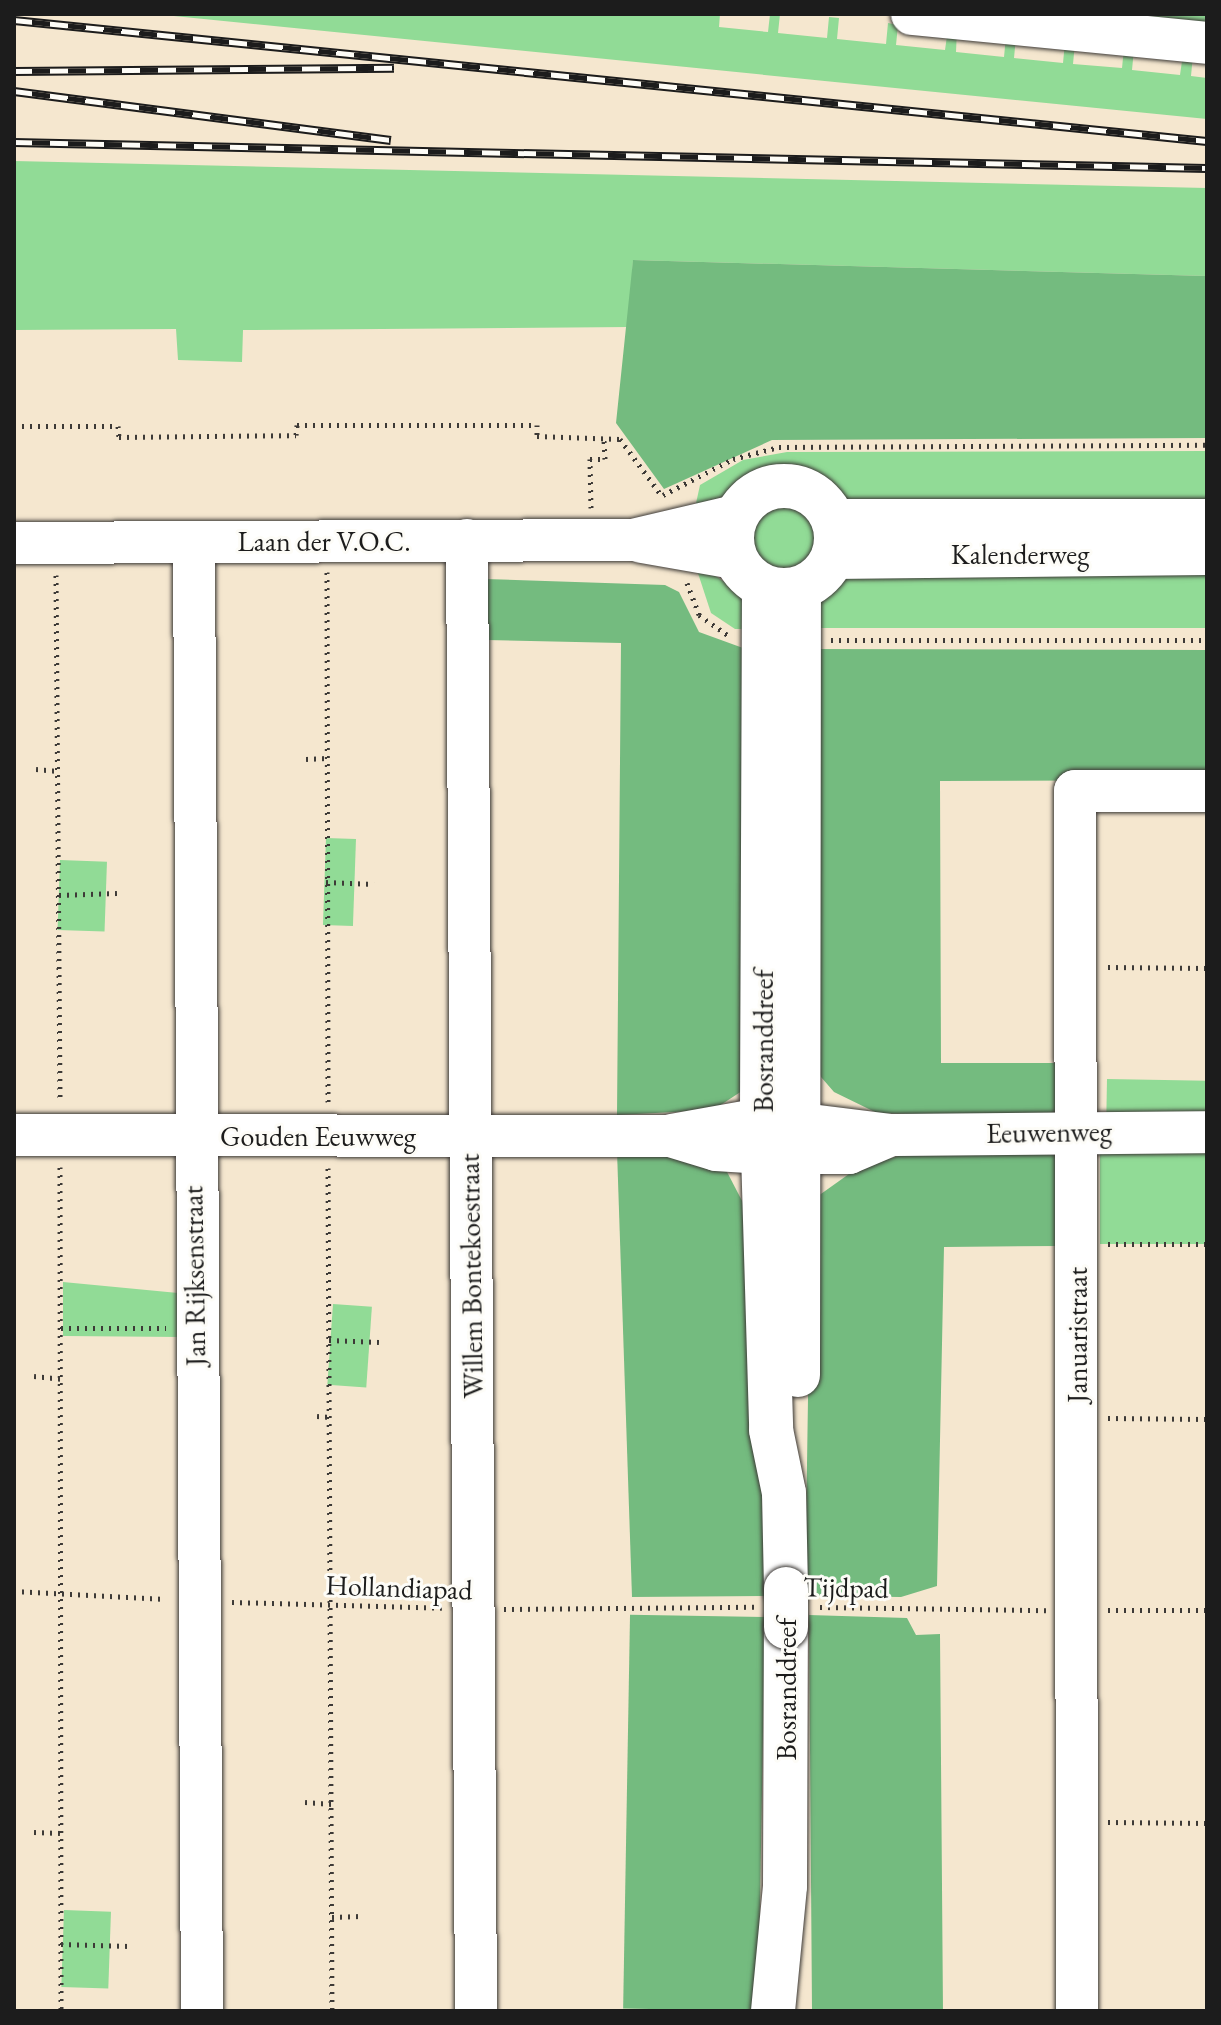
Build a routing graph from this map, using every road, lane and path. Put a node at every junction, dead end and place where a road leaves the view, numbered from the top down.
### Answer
1 (912, 14) edge
2 (1121, 25) edge
3 (1207, 43) edge
4 (14, 426) edge
5 (604, 438) junction
6 (1207, 445) edge
7 (591, 513) dead end
8 (1207, 521) edge
9 (834, 539) junction
10 (467, 540) junction
11 (327, 541) junction
12 (56, 542) junction
13 (194, 542) junction
14 (14, 543) edge
15 (1207, 553) edge
16 (758, 563) junction
17 (799, 640) junction
18 (1207, 640) edge
19 (327, 758) junction
20 (306, 759) dead end
21 (36, 769) dead end
22 (58, 771) junction
23 (1207, 791) edge
24 (326, 882) junction
25 (374, 884) dead end
26 (117, 893) dead end
27 (59, 895) junction
28 (1076, 967) junction
29 (1207, 968) edge
30 (1077, 1131) junction
31 (1207, 1132) edge
32 (14, 1135) edge
33 (470, 1135) junction
34 (60, 1136) junction
35 (328, 1136) junction
36 (782, 1136) junction
37 (192, 1137) junction
38 (1207, 1244) edge
39 (1076, 1245) junction
40 (61, 1328) junction
41 (195, 1328) junction
42 (329, 1340) junction
43 (379, 1342) dead end
44 (34, 1376) dead end
45 (61, 1379) junction
46 (317, 1416) dead end
47 (330, 1417) junction
48 (1077, 1417) junction
49 (1207, 1419) edge
50 (14, 1591) edge
51 (62, 1594) junction
52 (199, 1600) junction
53 (332, 1605) junction
54 (788, 1607) junction
55 (472, 1609) junction
56 (907, 1609) dead end
57 (305, 1802) dead end
58 (332, 1804) junction
59 (1077, 1822) junction
60 (1207, 1823) edge
61 (34, 1832) dead end
62 (60, 1833) junction
63 (785, 1886) junction
64 (361, 1916) dead end
65 (332, 1917) junction
66 (61, 1944) junction
67 (129, 1946) dead end
68 (61, 2011) edge
69 (202, 2011) edge
70 (332, 2011) edge
71 (476, 2011) edge
72 (773, 2011) edge
73 (801, 2011) edge
74 (1077, 2011) edge

1 - 2 street
2 - 3 street
4 - 5 path
5 - 6 path
5 - 7 path
8 - 9 main road, Kalenderweg
9 - 15 main road, Kalenderweg
9 - 16 main road
9 - 16 main road
10 - 11 street, Laan der V.O.C.
10 - 16 street, Laan der V.O.C.
10 - 33 street, Willem Bontekoestraat
11 - 13 street, Laan der V.O.C.
11 - 19 path
12 - 13 street, Laan der V.O.C.
12 - 14 street, Laan der V.O.C.
12 - 22 path
13 - 37 street, Jan Rijksenstraat
16 - 17 main road, Bosranddreef
16 - 36 main road, Bosranddreef
17 - 18 path
17 - 36 main road, Bosranddreef
19 - 20 path
19 - 24 path
21 - 22 path
22 - 27 path
23 - 28 street, Januaristraat
24 - 25 path
24 - 35 path
26 - 27 path
27 - 34 path
28 - 29 path
28 - 30 street, Januaristraat
30 - 31 street, Eeuwenweg
30 - 36 street, Eeuwenweg
30 - 39 street, Januaristraat
32 - 34 street, Gouden Eeuwweg
33 - 35 street, Gouden Eeuwweg
33 - 36 street, Gouden Eeuwweg
33 - 55 street, Willem Bontekoestraat
34 - 37 street, Gouden Eeuwweg
34 - 40 path
35 - 37 street, Gouden Eeuwweg
35 - 42 path
36 - 54 main road, Bosranddreef
37 - 41 street, Jan Rijksenstraat
38 - 39 path
39 - 48 street, Januaristraat
40 - 41 path
40 - 45 path
41 - 52 street, Jan Rijksenstraat
42 - 43 path
42 - 47 path
44 - 45 path
45 - 51 path
46 - 47 path
47 - 53 path
48 - 49 path
48 - 59 street, Januaristraat
50 - 51 path, Hollandiapad
51 - 52 path, Hollandiapad
51 - 62 path
52 - 53 path, Hollandiapad
52 - 69 street, Jan Rijksenstraat
53 - 55 path, Hollandiapad
53 - 58 path
54 - 55 path, Hollandiapad
54 - 56 path, Tijdpad
54 - 63 main road, Bosranddreef
55 - 71 street, Willem Bontekoestraat
57 - 58 path
58 - 65 path
59 - 60 path
59 - 74 street, Januaristraat
61 - 62 path
62 - 66 path
63 - 72 main road, Bosranddreef
63 - 73 main road, Bosranddreef
64 - 65 path
65 - 70 path
66 - 67 path
66 - 68 path

